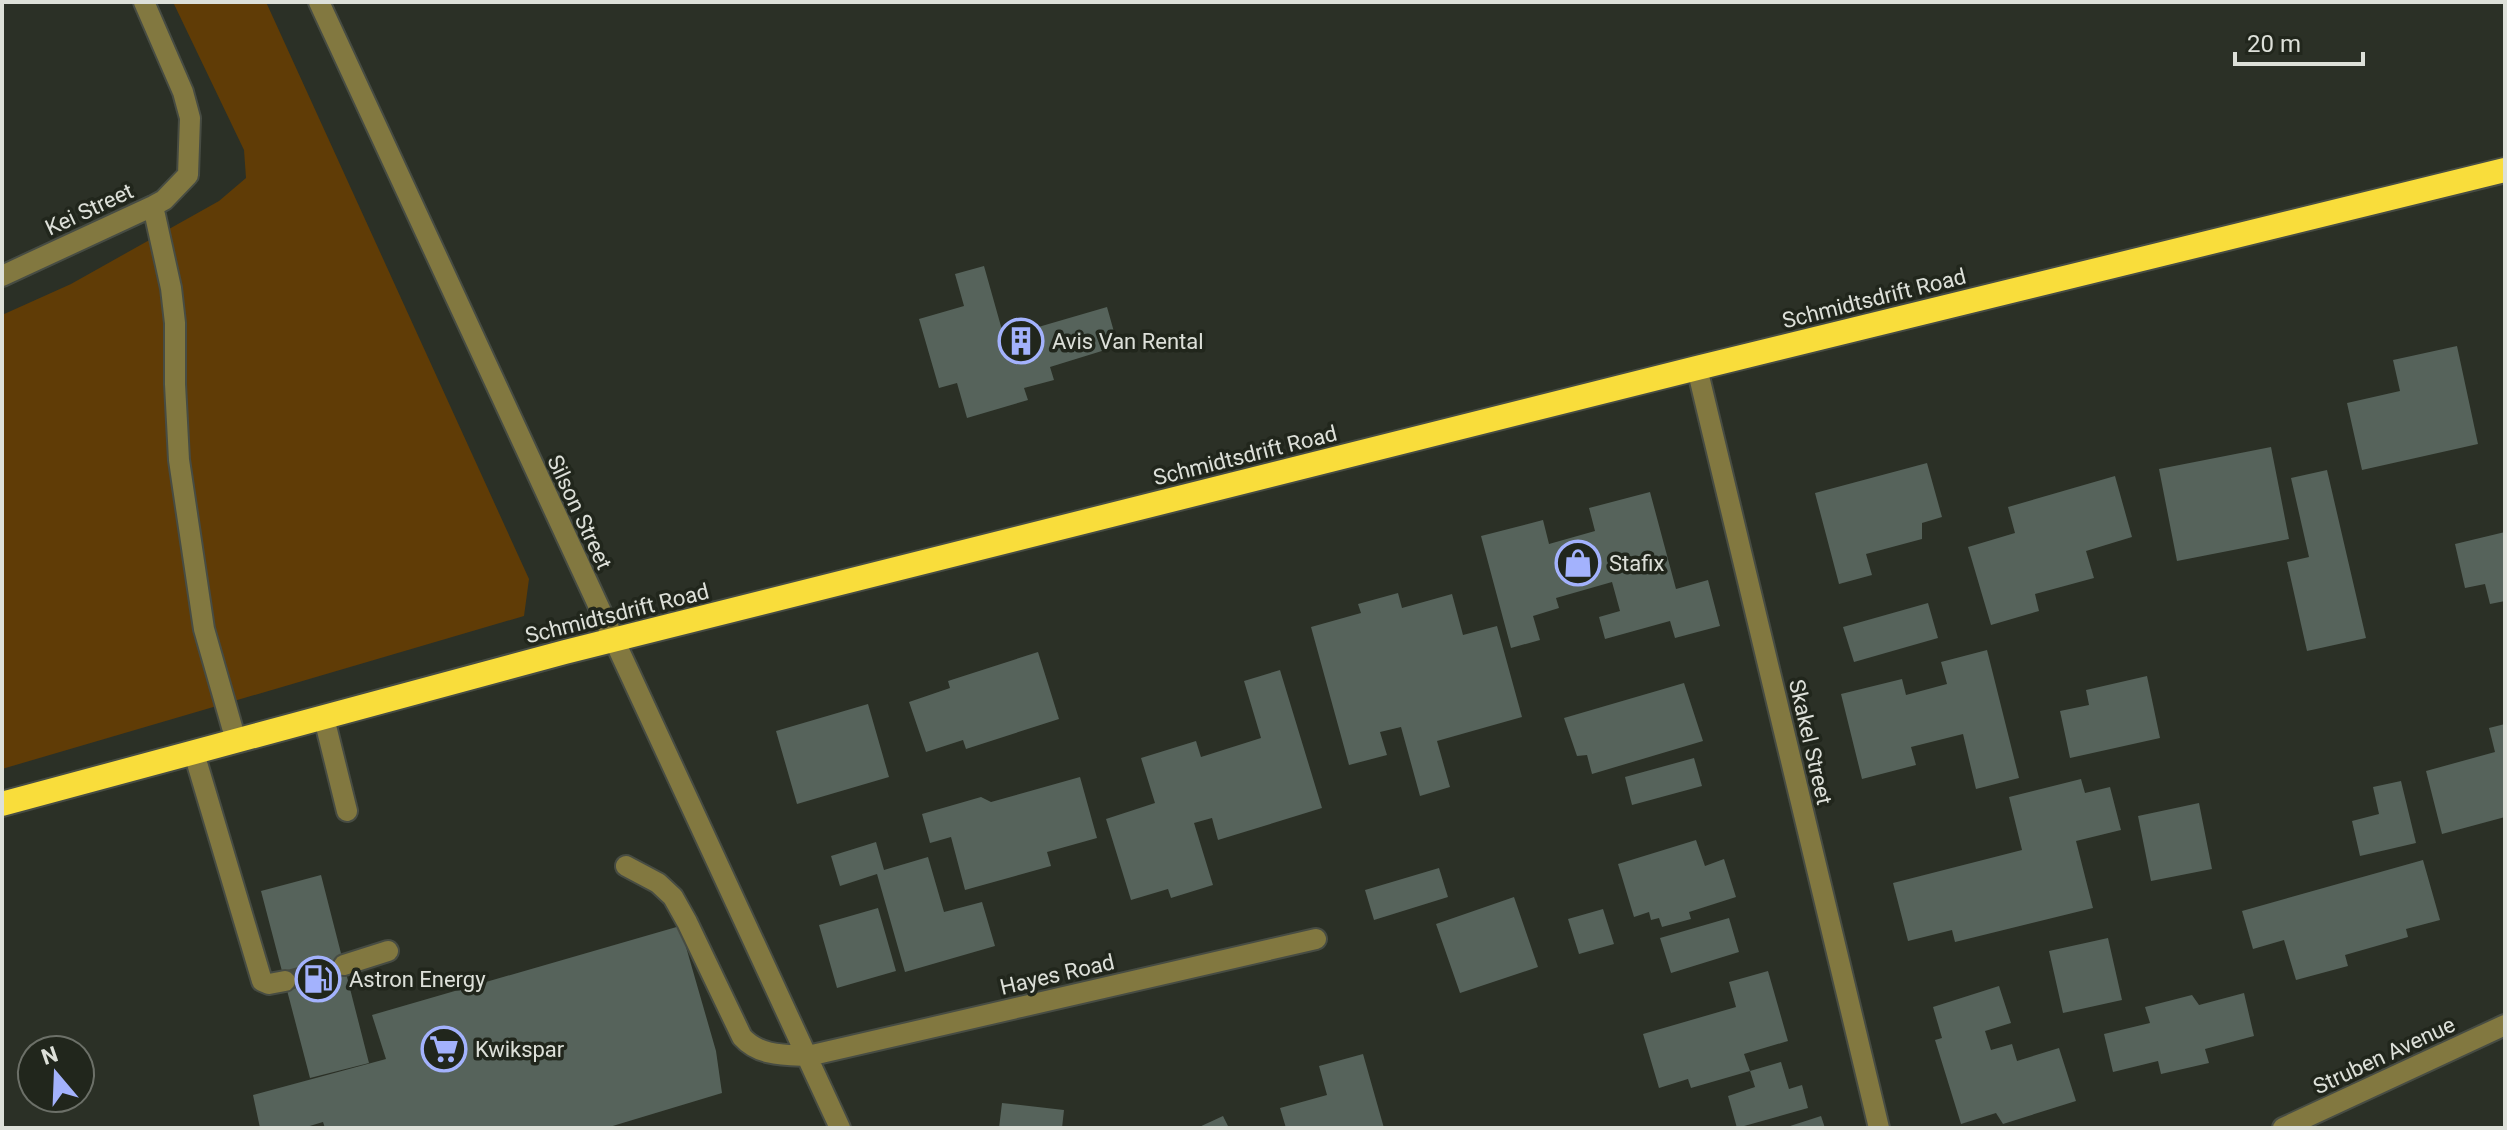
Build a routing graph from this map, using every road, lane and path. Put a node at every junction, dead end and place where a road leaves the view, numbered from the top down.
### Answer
1 (144, 2) edge
2 (319, 2) edge
3 (2505, 170) edge
4 (153, 206) junction
5 (2, 276) edge
6 (1697, 368) junction
7 (613, 640) junction
8 (324, 718) junction
9 (236, 741) junction
10 (194, 753) junction
11 (8, 796) edge
12 (347, 811) dead end
13 (626, 866) dead end
14 (1316, 939) dead end
15 (388, 951) dead end
16 (344, 965) tunnel mouth
17 (285, 981) tunnel mouth
18 (2505, 1025) edge
19 (808, 1056) junction
20 (840, 1128) edge
21 (1879, 1128) edge
22 (2283, 1128) edge

1 - 4 street, Kei Street
2 - 7 street, Silson Street
3 - 6 highway, Schmidtsdrift Road
4 - 5 street, Kei Street
4 - 9 street
6 - 7 highway, Schmidtsdrift Road
6 - 21 street, Skakel Street
7 - 8 highway, Schmidtsdrift Road
7 - 19 street, Silson Street
8 - 9 highway, Schmidtsdrift Road
8 - 12 street
9 - 10 highway, Schmidtsdrift Road
10 - 11 highway, Schmidtsdrift Road
10 - 17 street
13 - 19 street, Hayes Road
14 - 19 street, Hayes Road
15 - 16 street
18 - 22 street, Struben Avenue
19 - 20 street, Silson Street

